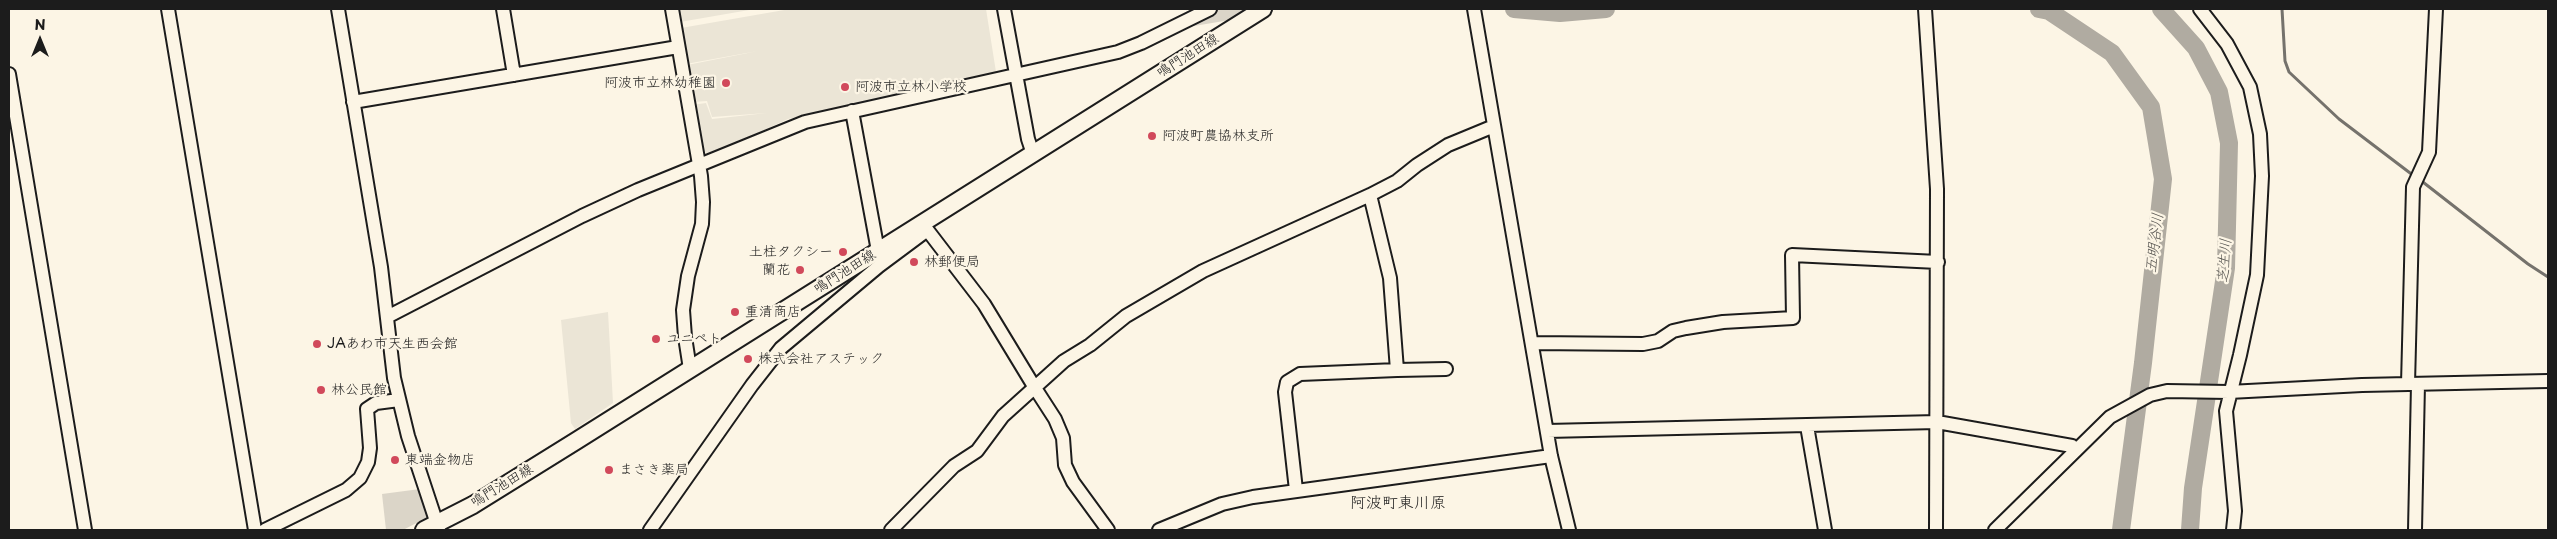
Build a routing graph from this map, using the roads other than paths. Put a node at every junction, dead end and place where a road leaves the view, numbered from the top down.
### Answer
1 (168, 9) edge
2 (338, 9) edge
3 (503, 9) edge
4 (672, 9) edge
5 (1004, 9) edge
6 (1210, 9) edge
7 (1264, 9) edge
8 (1925, 9) edge
9 (2200, 9) edge
10 (2436, 9) edge
11 (1475, 12) edge
12 (678, 47) junction
13 (9, 74) edge
14 (514, 75) junction
15 (1015, 75) junction
16 (353, 102) junction
17 (852, 111) junction
18 (1494, 126) junction
19 (1033, 154) junction
20 (699, 165) junction
21 (1370, 195) junction
22 (924, 227) junction
23 (878, 251) junction
24 (1938, 262) junction
25 (387, 316) junction
26 (1532, 343) junction
27 (1446, 369) dead end
28 (690, 370) junction
29 (1396, 370) junction
30 (2548, 381) edge
31 (2413, 384) junction
32 (1035, 388) junction
33 (2223, 392) junction
34 (399, 400) junction
35 (1937, 422) junction
36 (1807, 426) junction
37 (1547, 431) junction
38 (2076, 450) junction
39 (1551, 456) junction
40 (1296, 490) junction
41 (434, 528) edge
42 (84, 530) edge
43 (255, 530) edge
44 (265, 530) edge
45 (650, 530) edge
46 (891, 530) edge
47 (1108, 530) edge
48 (1159, 530) edge
49 (1570, 530) edge
50 (1825, 530) edge
51 (1936, 530) edge
52 (1995, 530) edge
53 (2234, 530) edge
54 (2415, 530) edge

1 - 43 street
2 - 16 street
3 - 14 street
4 - 12 street
5 - 15 street
6 - 15 street
7 - 19 main road, 鳴門池田線
8 - 24 street
9 - 33 street
10 - 31 street
11 - 18 street
12 - 14 street
12 - 20 street
13 - 42 street
14 - 16 street
15 - 17 street
15 - 19 street
16 - 25 street
17 - 20 street
17 - 23 street
18 - 21 street
18 - 26 street
19 - 22 main road, 鳴門池田線
20 - 25 street
20 - 28 street
21 - 29 street
21 - 32 street
22 - 23 main road, 鳴門池田線
22 - 32 street
22 - 45 street
23 - 28 main road, 鳴門池田線
24 - 26 street
24 - 35 street
25 - 34 street
26 - 37 street
27 - 29 street
28 - 41 main road, 鳴門池田線
29 - 40 street
30 - 31 street
31 - 33 street
31 - 54 street
32 - 46 street
32 - 47 street
33 - 38 street
33 - 53 street
34 - 41 street
34 - 44 street
35 - 36 street
35 - 38 street
35 - 51 street
36 - 37 street
36 - 50 street
37 - 39 street
38 - 52 street
39 - 40 street
39 - 49 street
40 - 48 street

